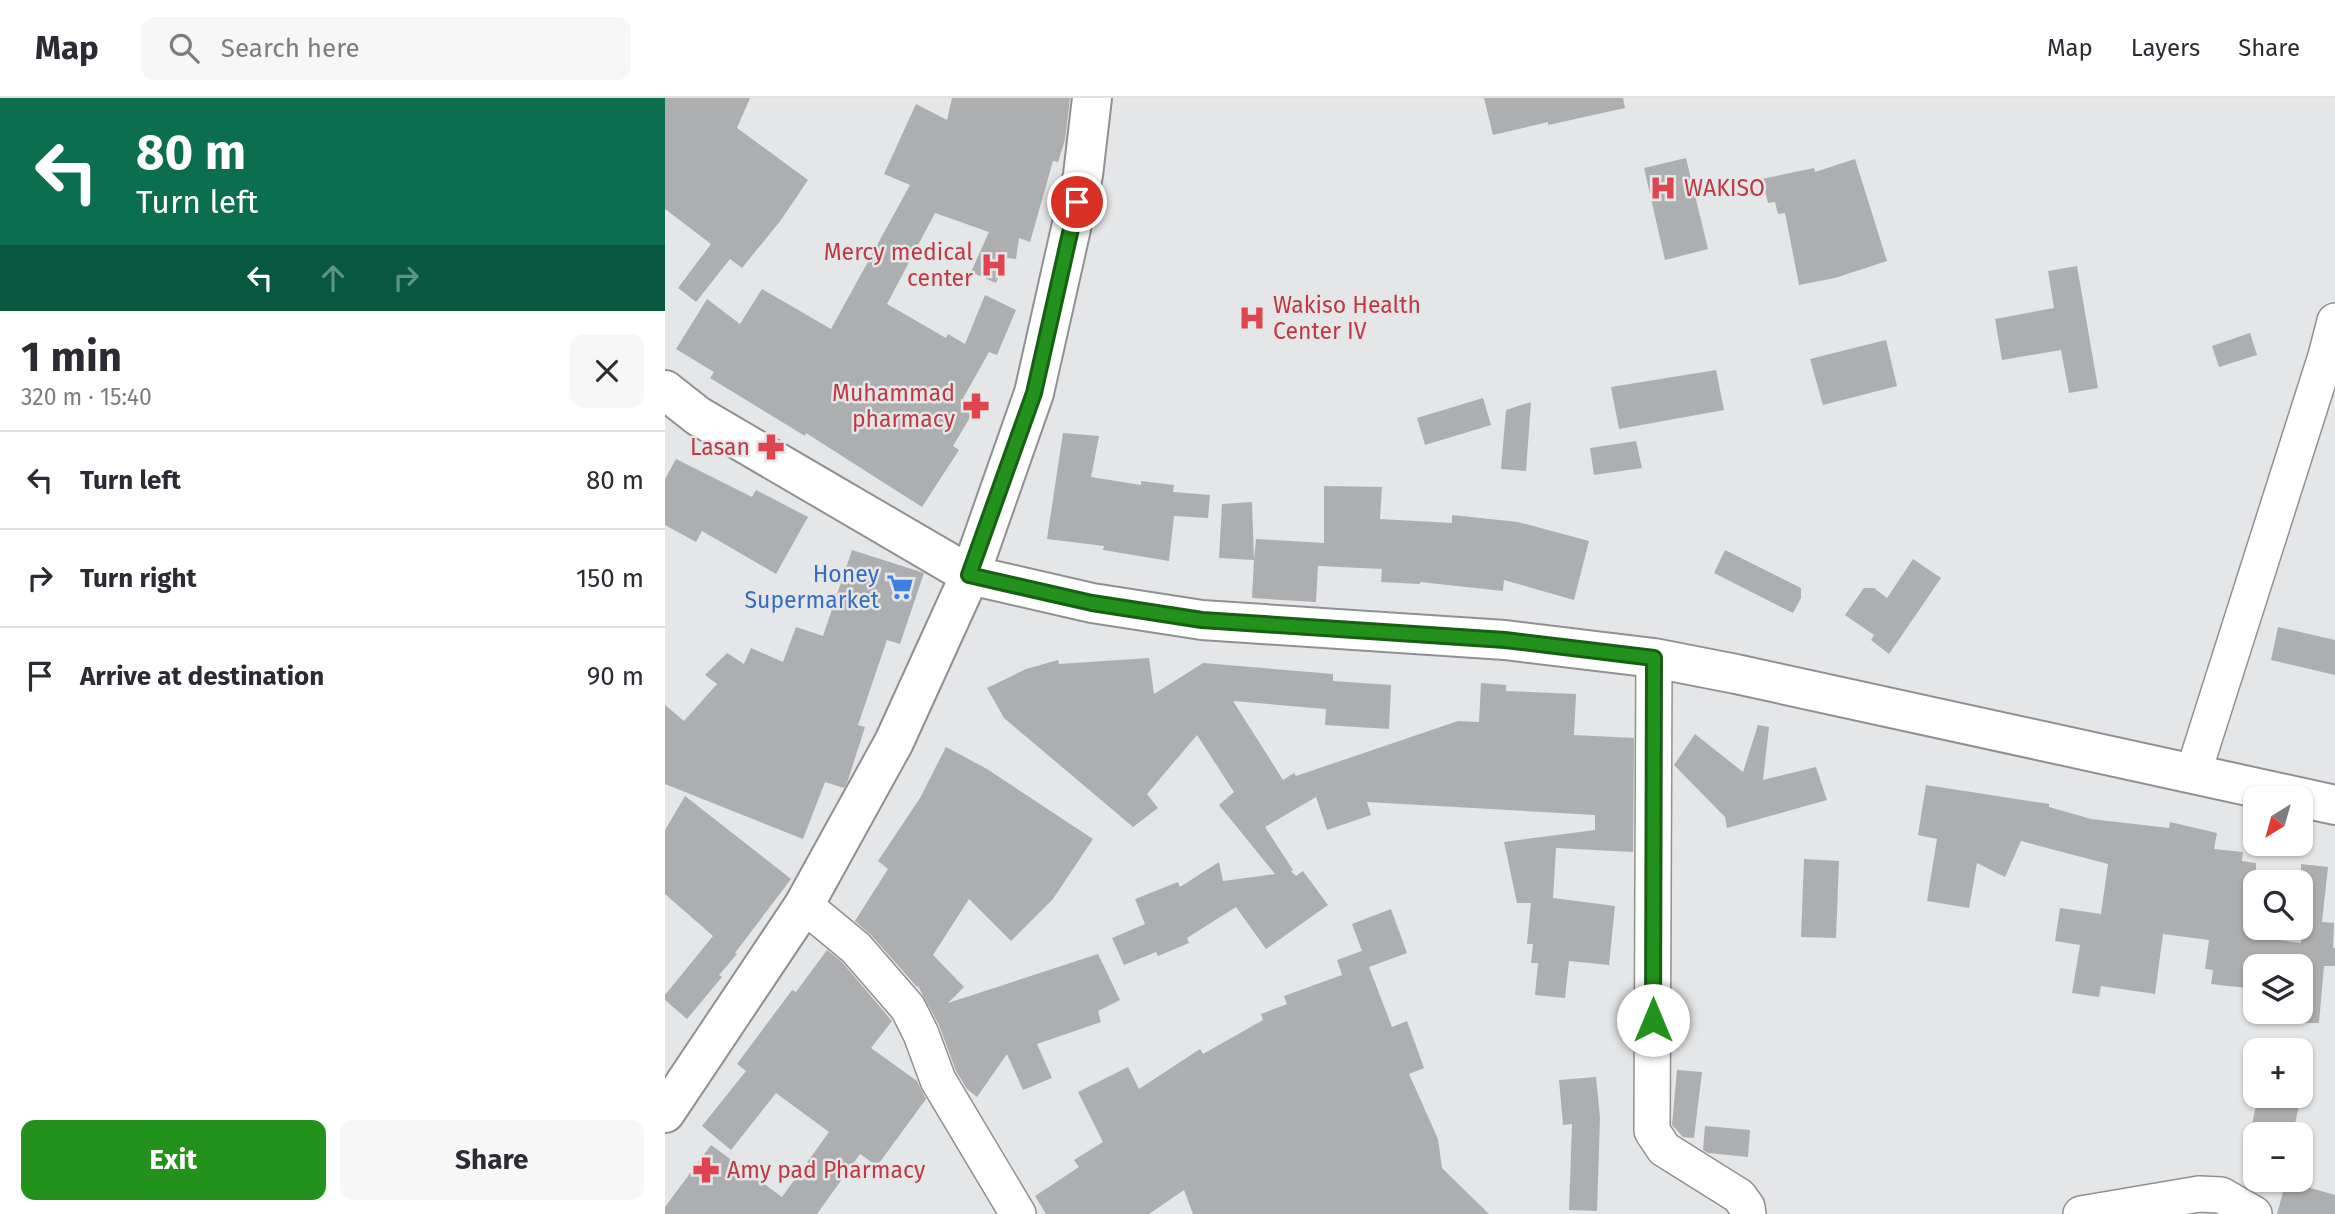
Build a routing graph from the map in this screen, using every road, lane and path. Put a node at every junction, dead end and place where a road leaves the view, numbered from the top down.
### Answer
1 (1092, 98) edge
2 (2335, 321) edge
3 (665, 390) edge
4 (969, 575) junction
5 (1654, 658) junction
6 (2193, 774) junction
7 (2335, 805) edge
8 (804, 905) junction
9 (665, 1113) edge
10 (1018, 1214) edge
11 (1748, 1214) edge
12 (2081, 1214) edge
13 (2253, 1214) edge

1 - 4 street
2 - 6 street
3 - 4 street
4 - 5 street
4 - 8 street
5 - 6 street
5 - 11 street
6 - 7 street
8 - 9 street
8 - 10 street
12 - 13 street

